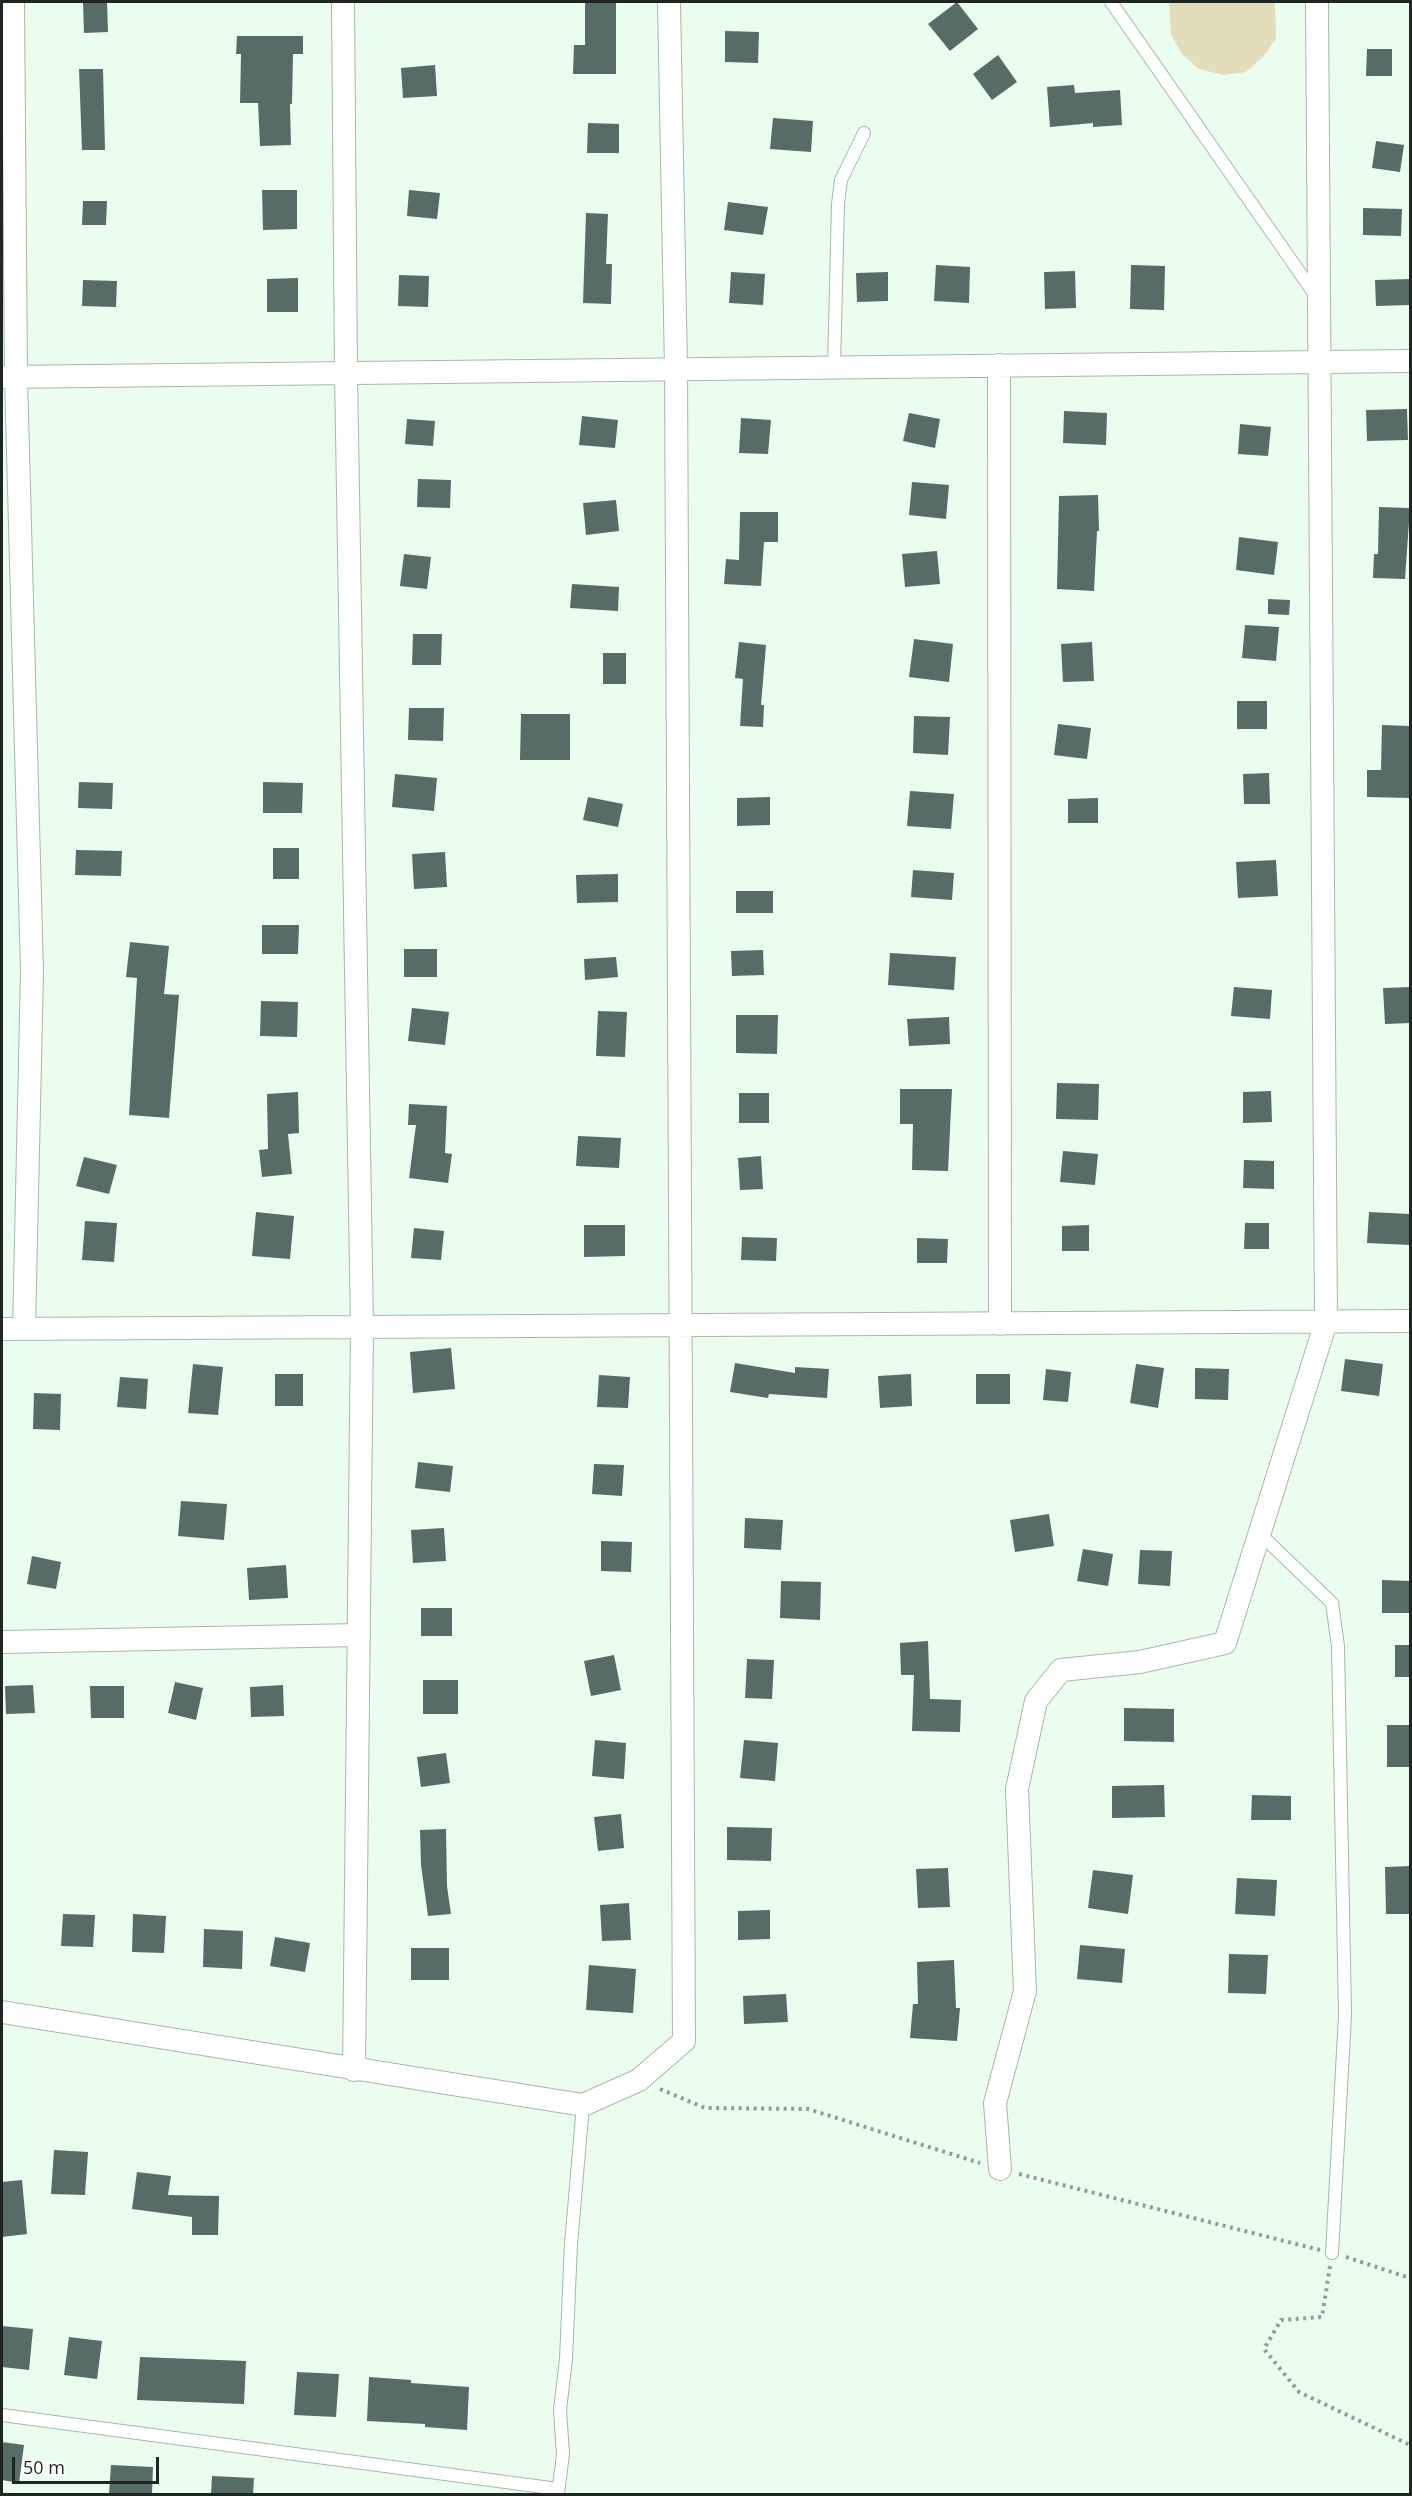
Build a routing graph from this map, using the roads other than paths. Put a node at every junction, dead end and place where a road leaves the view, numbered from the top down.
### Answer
1 (13, 2) edge
2 (343, 2) edge
3 (669, 2) edge
4 (1111, 2) edge
5 (1317, 2) edge
6 (864, 133) dead end
7 (1318, 299) junction
8 (1410, 361) edge
9 (1319, 362) junction
10 (999, 365) junction
11 (834, 367) junction
12 (676, 369) junction
13 (346, 373) junction
14 (9, 377) edge
15 (1410, 1321) edge
16 (1326, 1322) junction
17 (1000, 1324) junction
18 (681, 1325) junction
19 (362, 1327) junction
20 (2, 1329) edge
21 (24, 1329) junction
22 (1260, 1533) junction
23 (359, 1635) junction
24 (2, 1642) edge
25 (2, 2013) edge
26 (354, 2070) junction
27 (583, 2105) junction
28 (1000, 2169) road end
29 (1332, 2253) road end
30 (2, 2415) edge
31 (558, 2492) edge

1 - 14 street
2 - 13 street
3 - 12 street
4 - 7 lane
5 - 7 street
6 - 11 lane
7 - 9 street
8 - 9 street
9 - 10 street
9 - 16 street
10 - 11 street
10 - 17 street
11 - 12 street
12 - 13 street
12 - 18 street
13 - 14 street
13 - 19 street
14 - 21 street
15 - 16 street
16 - 17 street
16 - 22 street
17 - 18 street
18 - 19 street
18 - 27 street
19 - 21 street
19 - 23 street
20 - 21 street
22 - 28 street
22 - 29 lane
23 - 24 street
23 - 26 street
25 - 26 street
26 - 27 street
27 - 31 lane
30 - 31 lane

